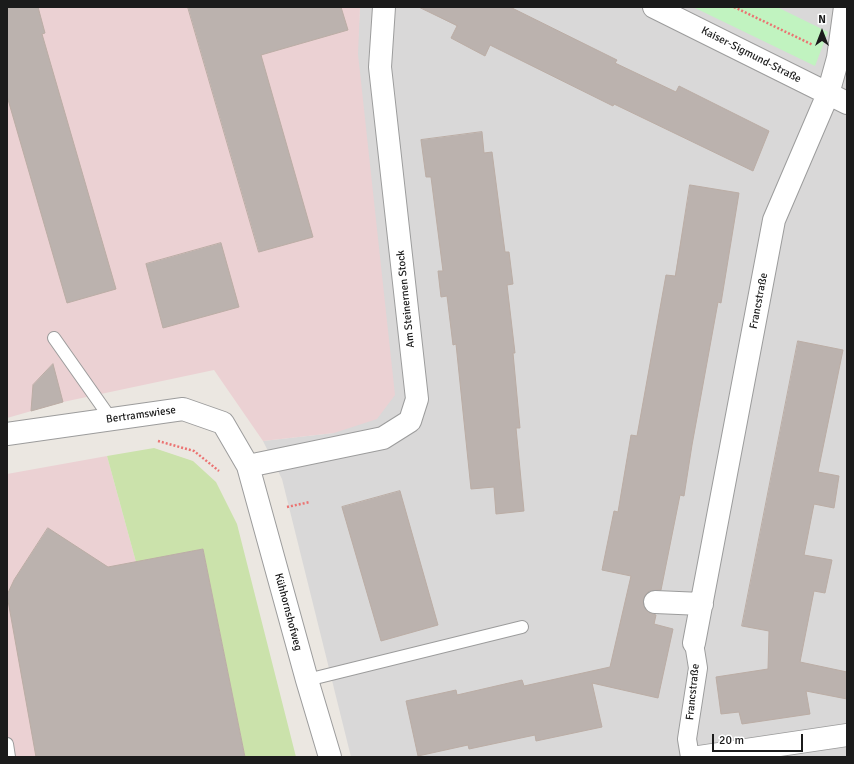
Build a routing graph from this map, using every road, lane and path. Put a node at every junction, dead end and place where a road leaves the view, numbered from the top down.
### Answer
1 (384, 7) edge
2 (654, 7) edge
3 (734, 7) edge
4 (845, 7) edge
5 (838, 58) junction
6 (838, 99) edge
7 (54, 338) dead end
8 (111, 419) junction
9 (7, 434) edge
10 (158, 441) dead end
11 (248, 466) junction
12 (220, 472) dead end
13 (655, 602) dead end
14 (702, 604) junction
15 (522, 627) dead end
16 (694, 643) joint
17 (307, 680) junction
18 (847, 735) edge
19 (7, 744) edge
20 (9, 757) edge
21 (330, 757) edge
22 (690, 757) edge
23 (699, 757) edge

1 - 11 street, Am Steinernen Stock
2 - 6 street, Kaiser-Sigmund-Straße
3 - 5 path
4 - 5 street, Francstraße
5 - 6 street, Francstraße
6 - 14 street, Francstraße
7 - 8 lane
8 - 9 street, Bertramswiese
8 - 11 street, Bertramswiese
10 - 12 path
11 - 17 street, Kühhornshofweg
13 - 14 street
14 - 16 street, Francstraße
15 - 17 lane
16 - 22 street, Francstraße
17 - 21 street, Kühhornshofweg
18 - 23 street
19 - 20 lane

